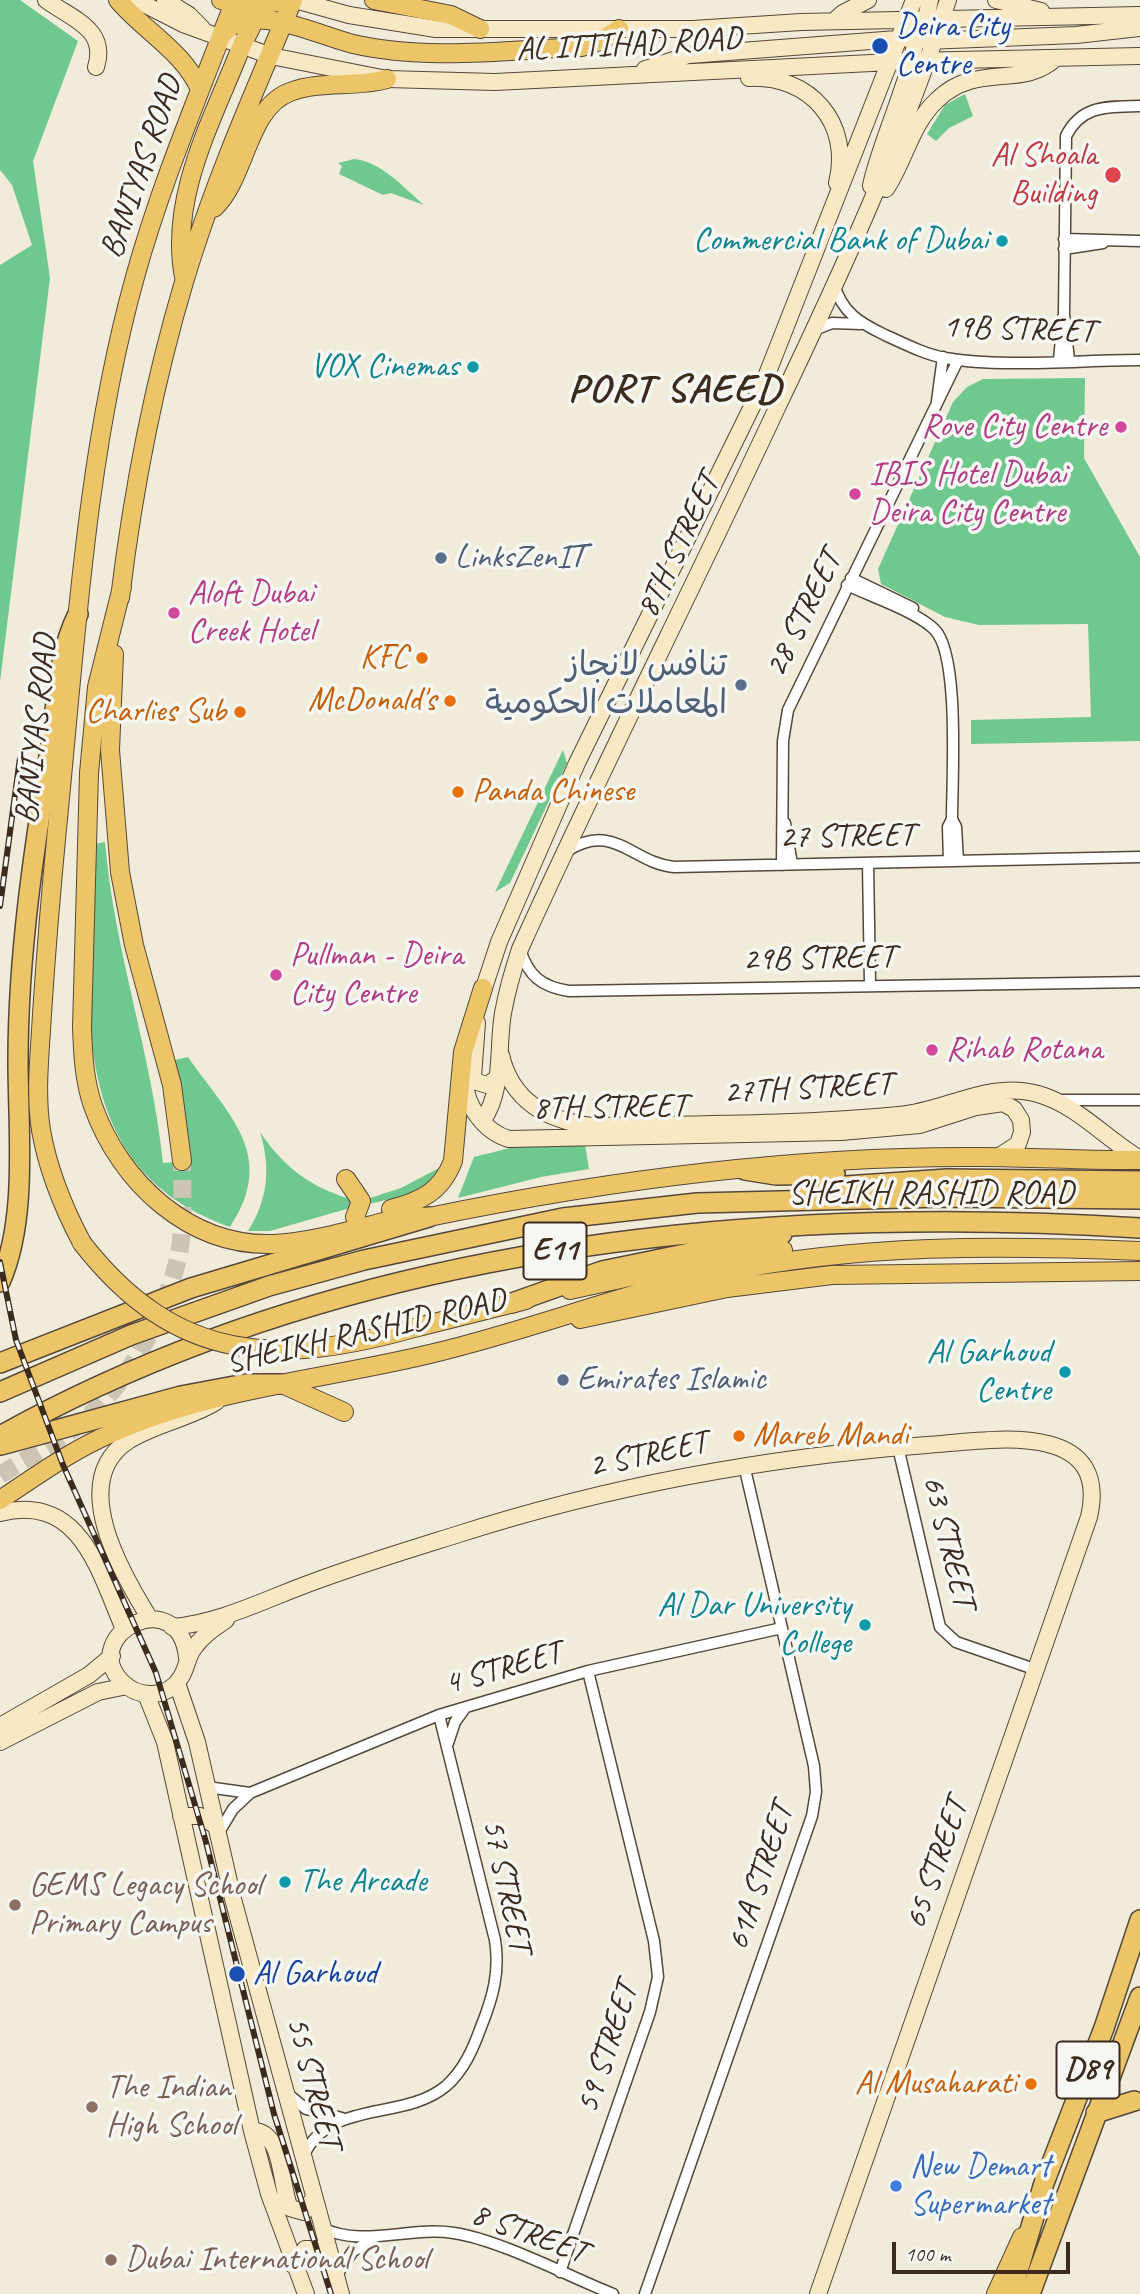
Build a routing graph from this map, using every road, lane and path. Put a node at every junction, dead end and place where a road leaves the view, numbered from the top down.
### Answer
1 (46, 0) edge
2 (118, 0) edge
3 (136, 0) edge
4 (165, 0) edge
5 (293, 0) edge
6 (374, 0) edge
7 (868, 0) edge
8 (914, 0) edge
9 (930, 0) edge
10 (948, 0) edge
11 (996, 0) edge
12 (230, 2) edge
13 (265, 10) edge
14 (1140, 16) edge
15 (1057, 17) junction
16 (908, 19) junction
17 (834, 21) junction
18 (1140, 27) edge
19 (480, 29) junction
20 (619, 29) junction
21 (926, 33) junction
22 (213, 35) junction
23 (900, 39) junction
24 (242, 45) junction
25 (271, 56) junction
26 (1140, 56) edge
27 (1056, 58) junction
28 (919, 60) junction
29 (891, 62) junction
30 (96, 67) dead end
31 (706, 70) junction
32 (634, 74) junction
33 (387, 79) junction
34 (200, 89) junction
35 (1140, 106) edge
36 (868, 209) junction
37 (206, 215) junction
38 (823, 238) junction
39 (1140, 241) edge
40 (1064, 244) junction
41 (185, 280) junction
42 (834, 284) junction
43 (860, 324) junction
44 (814, 330) junction
45 (943, 357) junction
46 (958, 360) junction
47 (1064, 360) junction
48 (1140, 360) edge
49 (764, 382) junction
50 (937, 401) junction
51 (734, 500) junction
52 (849, 582) junction
53 (122, 587) junction
54 (78, 614) junction
55 (600, 715) junction
56 (565, 853) junction
57 (1140, 857) edge
58 (953, 861) junction
59 (868, 863) junction
60 (787, 865) junction
61 (556, 869) junction
62 (520, 949) junction
63 (1140, 982) edge
64 (870, 984) junction
65 (481, 996) junction
66 (498, 1044) junction
67 (496, 1078) junction
68 (1056, 1100) junction
69 (1140, 1100) edge
70 (483, 1120) junction
71 (998, 1157) junction
72 (1140, 1160) edge
73 (182, 1161) tunnel mouth
74 (745, 1170) junction
75 (346, 1179) dead end
76 (947, 1179) junction
77 (1140, 1181) edge
78 (1140, 1199) edge
79 (697, 1203) junction
80 (355, 1217) junction
81 (429, 1217) junction
82 (803, 1224) junction
83 (1140, 1228) edge
84 (244, 1241) junction
85 (940, 1247) junction
86 (1140, 1251) edge
87 (1140, 1271) edge
88 (0, 1282) edge
89 (512, 1303) junction
90 (535, 1325) junction
91 (0, 1363) edge
92 (282, 1384) junction
93 (3, 1390) edge
94 (223, 1398) junction
95 (344, 1412) dead end
96 (0, 1436) edge
97 (0, 1445) edge
98 (898, 1447) junction
99 (1073, 1456) joint
100 (744, 1465) junction
101 (0, 1500) edge
102 (0, 1514) edge
103 (246, 1607) junction
104 (150, 1619) junction
105 (172, 1626) junction
106 (782, 1628) junction
107 (124, 1629) junction
108 (112, 1657) junction
109 (187, 1658) junction
110 (1037, 1670) junction
111 (588, 1671) junction
112 (177, 1683) junction
113 (127, 1686) junction
114 (146, 1694) junction
115 (466, 1708) junction
116 (439, 1715) junction
117 (0, 1726) edge
118 (0, 1742) edge
119 (447, 1746) junction
120 (207, 1787) junction
121 (250, 1793) junction
122 (181, 1815) junction
123 (217, 1830) junction
124 (1140, 1920) edge
125 (1140, 1997) edge
126 (284, 2090) junction
127 (1134, 2101) dead end
128 (1096, 2113) junction
129 (345, 2118) junction
130 (252, 2131) junction
131 (303, 2158) junction
132 (313, 2199) junction
133 (1033, 2219) junction
134 (321, 2227) junction
135 (382, 2236) junction
136 (1046, 2247) junction
137 (327, 2249) junction
138 (293, 2265) junction
139 (560, 2272) junction
140 (335, 2277) junction
141 (306, 2294) edge
142 (341, 2294) edge
143 (613, 2294) edge
144 (645, 2294) edge
145 (818, 2294) edge
146 (996, 2294) edge
147 (1011, 2294) edge
148 (1030, 2294) edge
149 (1035, 2294) edge

1 - 30 street
2 - 34 main road
3 - 22 street, AL ITTIHAD ROAD
4 - 22 street
5 - 13 main road
5 - 19 street, AL ITTIHAD ROAD
6 - 19 main road
7 - 17 street
8 - 16 street, 8TH STREET
9 - 21 street
10 - 21 street, 8TH STREET
11 - 15 street
12 - 13 main road
12 - 22 main road, BANIYAS ROAD
13 - 20 main road
13 - 22 main road
13 - 24 main road
13 - 25 main road
14 - 15 street, AL ITTIHAD ROAD
15 - 21 street, AL ITTIHAD ROAD
16 - 17 street, AL ITTIHAD ROAD
16 - 21 street, AL ITTIHAD ROAD
16 - 23 street, 8TH STREET
17 - 20 street, AL ITTIHAD ROAD
18 - 21 street
19 - 20 street, AL ITTIHAD ROAD
21 - 23 street
21 - 28 street, 8TH STREET
21 - 29 street
22 - 24 street, AL ITTIHAD ROAD
22 - 34 main road, BANIYAS ROAD
23 - 29 street, 8TH STREET
23 - 32 street
24 - 25 street, AL ITTIHAD ROAD
24 - 41 main road
25 - 33 street, AL ITTIHAD ROAD
25 - 37 main road
26 - 27 street, AL ITTIHAD ROAD
27 - 28 street, AL ITTIHAD ROAD
27 - 36 street
28 - 29 street, AL ITTIHAD ROAD
28 - 36 street, 8TH STREET
29 - 31 street, AL ITTIHAD ROAD
29 - 38 street, 8TH STREET
31 - 32 street, AL ITTIHAD ROAD
31 - 38 street
32 - 33 street, AL ITTIHAD ROAD
33 - 37 main road
34 - 54 main road, BANIYAS ROAD
35 - 40 street
36 - 42 street, 8TH STREET
37 - 41 main road
38 - 49 street, 8TH STREET
39 - 40 street
40 - 47 street
41 - 53 main road
42 - 43 street, 19B STREET
42 - 44 street, 8TH STREET
43 - 44 street, 19B STREET
43 - 45 street, 19B STREET
44 - 51 street, 8TH STREET
45 - 46 street, 19B STREET
45 - 50 street, 28 STREET
46 - 47 street, 19B STREET
46 - 50 street, 28 STREET
47 - 48 street, 19B STREET
49 - 51 street
49 - 55 street, 8TH STREET
50 - 52 street, 28 STREET
51 - 56 street, 8TH STREET
52 - 58 street
52 - 60 street, 28 STREET
53 - 73 main road
53 - 84 main road
54 - 88 highway
54 - 89 main road, BANIYAS ROAD, bridge
55 - 61 street
55 - 65 street, 8TH STREET
56 - 60 street, 27 STREET
56 - 61 street, 8TH STREET
57 - 58 street, 27 STREET
58 - 59 street, 27 STREET
59 - 60 street, 27 STREET
59 - 64 street
61 - 62 street, 8TH STREET
62 - 64 street, 29B STREET
62 - 66 street, 8TH STREET
63 - 64 street, 29B STREET
65 - 67 street
65 - 70 street, 8TH STREET
65 - 80 main road
66 - 67 street, 8TH STREET
66 - 68 street, 27TH STREET
67 - 70 street, 8TH STREET
68 - 69 street
68 - 72 street, 27TH STREET
70 - 71 street, 8TH STREET
71 - 72 main road
71 - 74 main road
74 - 76 highway
74 - 81 main road
75 - 80 main road
76 - 77 highway
76 - 79 highway
78 - 79 highway, SHEIKH RASHID ROAD / E11
79 - 93 highway, SHEIKH RASHID ROAD / E11
80 - 84 main road
81 - 84 main road
81 - 91 highway
82 - 83 highway, SHEIKH RASHID ROAD / E11
82 - 89 highway
82 - 96 highway, SHEIKH RASHID ROAD / E11
85 - 86 main road, SHEIKH RASHID ROAD
85 - 89 main road, BANIYAS ROAD
85 - 90 main road, SHEIKH RASHID ROAD
87 - 90 main road
90 - 92 main road, SHEIKH RASHID ROAD
92 - 94 main road, SHEIKH RASHID ROAD
92 - 95 main road
92 - 97 highway
94 - 101 main road, SHEIKH RASHID ROAD
94 - 104 street
98 - 99 street, 2 STREET
98 - 100 street, 2 STREET
98 - 110 street, 63 STREET
99 - 110 street, 65 STREET
100 - 103 street, 2 STREET
100 - 106 street, 61A STREET
102 - 107 street
103 - 105 street, 2 STREET
103 - 109 street, 2 STREET
104 - 105 street
104 - 107 street
105 - 109 street
106 - 111 street, 4 STREET
106 - 144 street, 61A STREET
107 - 108 street
108 - 113 street
108 - 117 street
109 - 112 street
110 - 145 street, 65 STREET
111 - 115 street, 4 STREET
111 - 139 street, 59 STREET
112 - 114 street
112 - 120 street, 55 STREET
113 - 114 street
113 - 118 street
114 - 122 street, 55 STREET
115 - 116 street, 4 STREET
115 - 119 street
116 - 119 street, 57 STREET
116 - 121 street, 4 STREET
119 - 129 street, 57 STREET
120 - 121 street
120 - 123 street, 55 STREET
121 - 123 street, 4 STREET
122 - 123 street
122 - 130 street, 55 STREET
123 - 126 street, 55 STREET
124 - 133 highway, D89
125 - 128 highway, D89
126 - 129 street, 57 STREET
126 - 131 street, 55 STREET
127 - 128 highway
128 - 136 highway, D89
129 - 131 street, 57 STREET
130 - 132 street
130 - 138 street, 55 STREET
131 - 132 street, 55 STREET
132 - 134 street, 55 STREET
133 - 146 main road
133 - 147 highway, D89
134 - 135 street, 8 STREET
134 - 137 street, 55 STREET
135 - 139 street, 8 STREET
135 - 140 street, 8 STREET
136 - 148 highway, D89
136 - 149 main road
137 - 138 street
137 - 140 street, 55 STREET
138 - 141 street, 55 STREET
139 - 143 street, 8 STREET
140 - 142 street, 55 STREET

